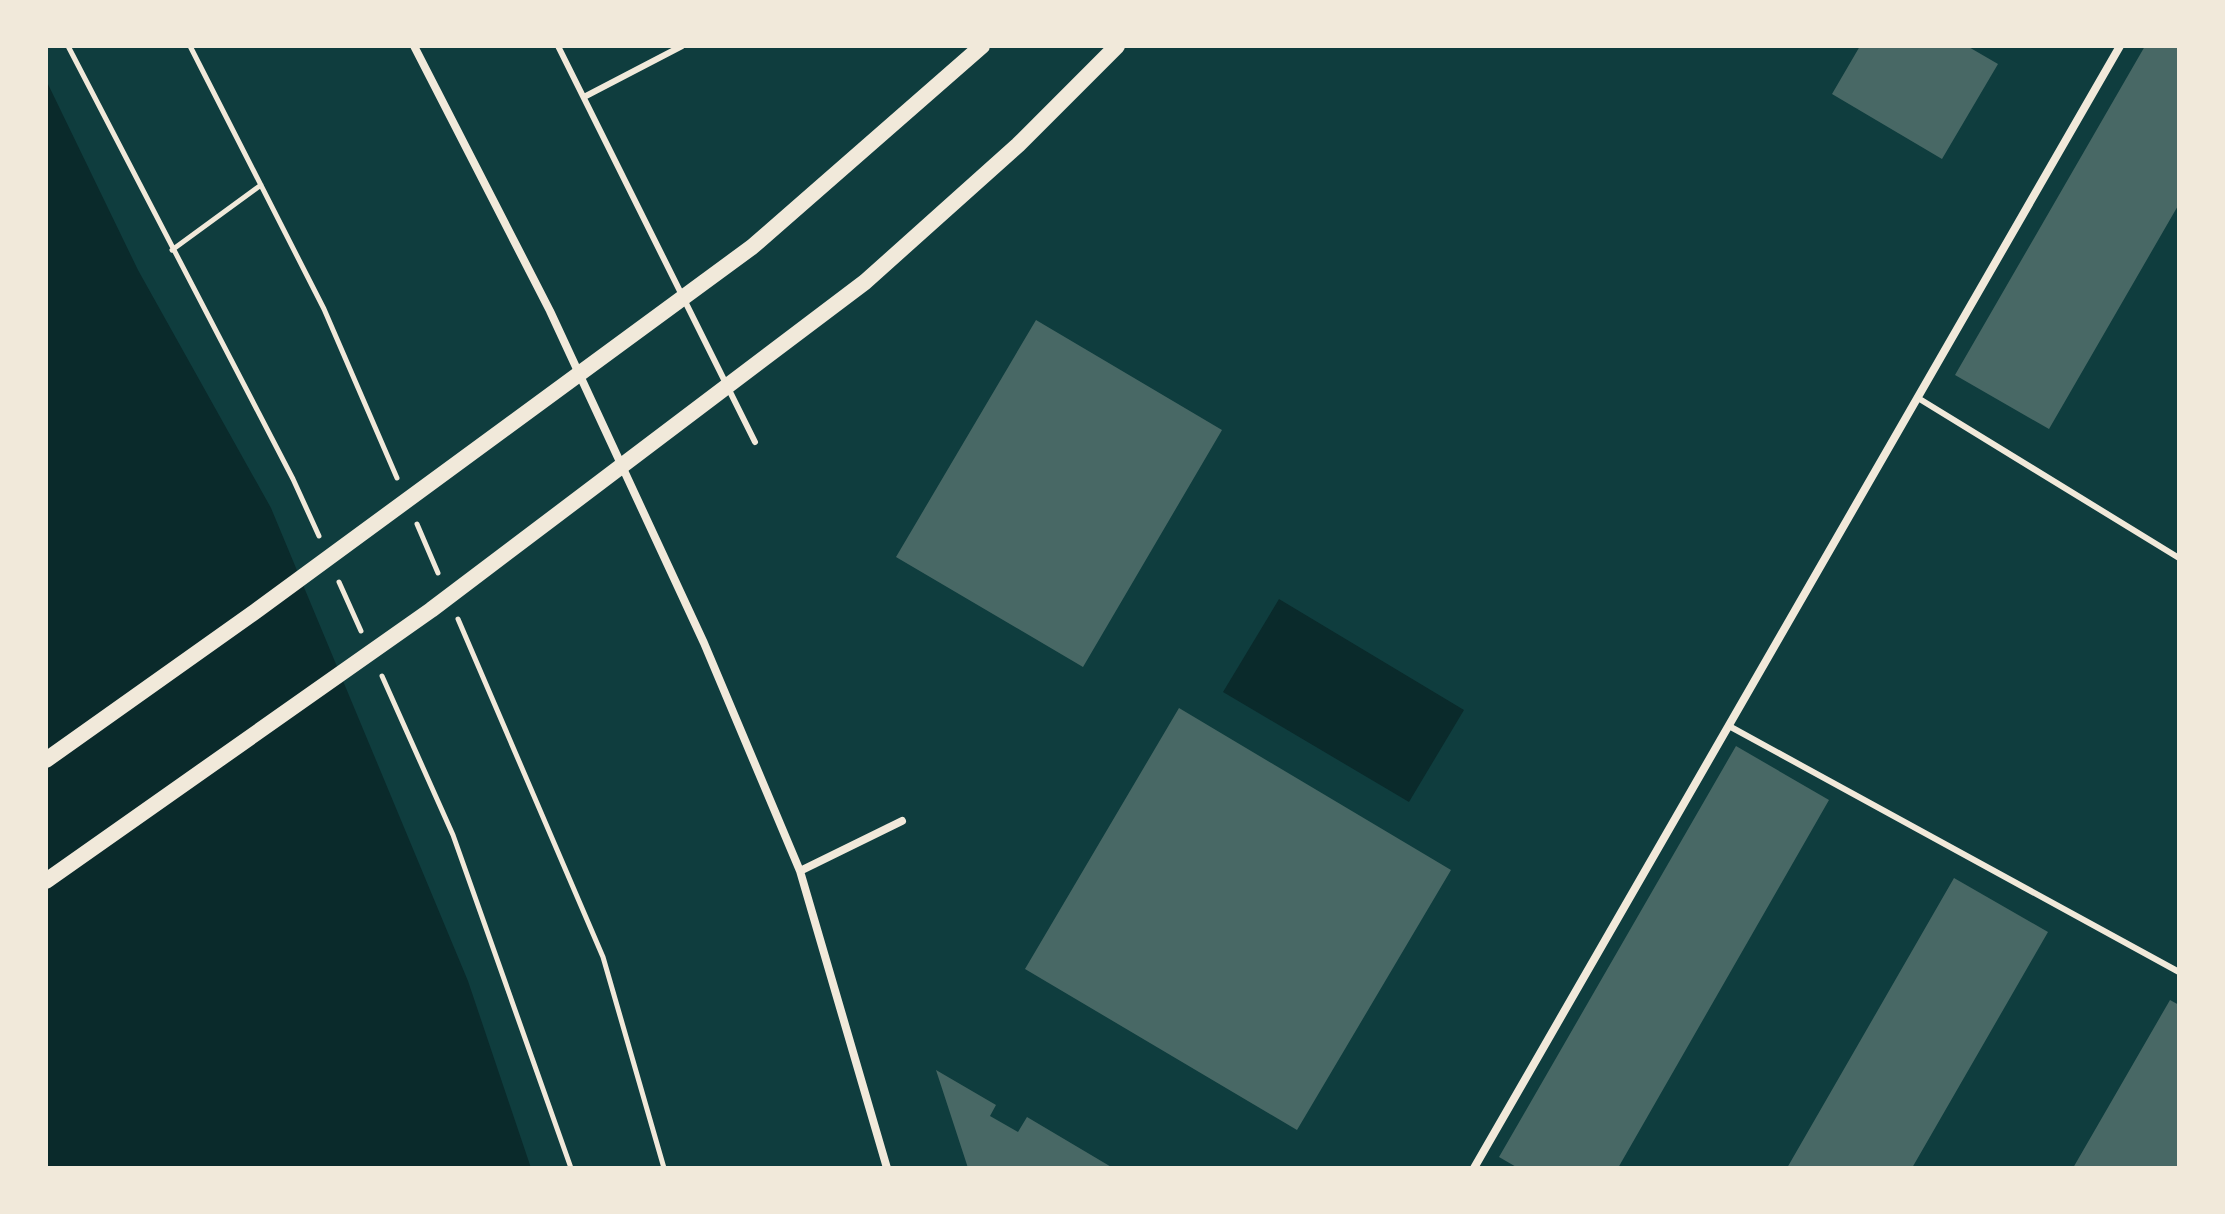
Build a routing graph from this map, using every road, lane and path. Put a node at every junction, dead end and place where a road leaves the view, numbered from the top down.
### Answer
1 (68, 46) edge
2 (414, 46) edge
3 (558, 46) edge
4 (682, 46) edge
5 (982, 46) edge
6 (1117, 46) edge
7 (2120, 46) edge
8 (584, 97) junction
9 (261, 185) dead end
10 (172, 250) junction
11 (1918, 398) junction
12 (755, 442) dead end
13 (325, 550) dead end
14 (2179, 558) edge
15 (338, 578) dead end
16 (363, 636) dead end
17 (376, 664) dead end
18 (1729, 726) junction
19 (46, 760) edge
20 (902, 821) dead end
21 (800, 871) junction
22 (46, 881) edge
23 (2179, 972) edge
24 (571, 1168) edge
25 (887, 1168) edge
26 (1474, 1168) edge

1 - 10 path
2 - 21 street
3 - 8 lane
4 - 8 lane
5 - 19 main road
6 - 22 main road
7 - 11 street
8 - 12 lane
9 - 10 path
10 - 13 path
11 - 14 lane
11 - 18 street
15 - 16 path
17 - 24 path
18 - 23 lane
18 - 26 street
20 - 21 street
21 - 25 street

